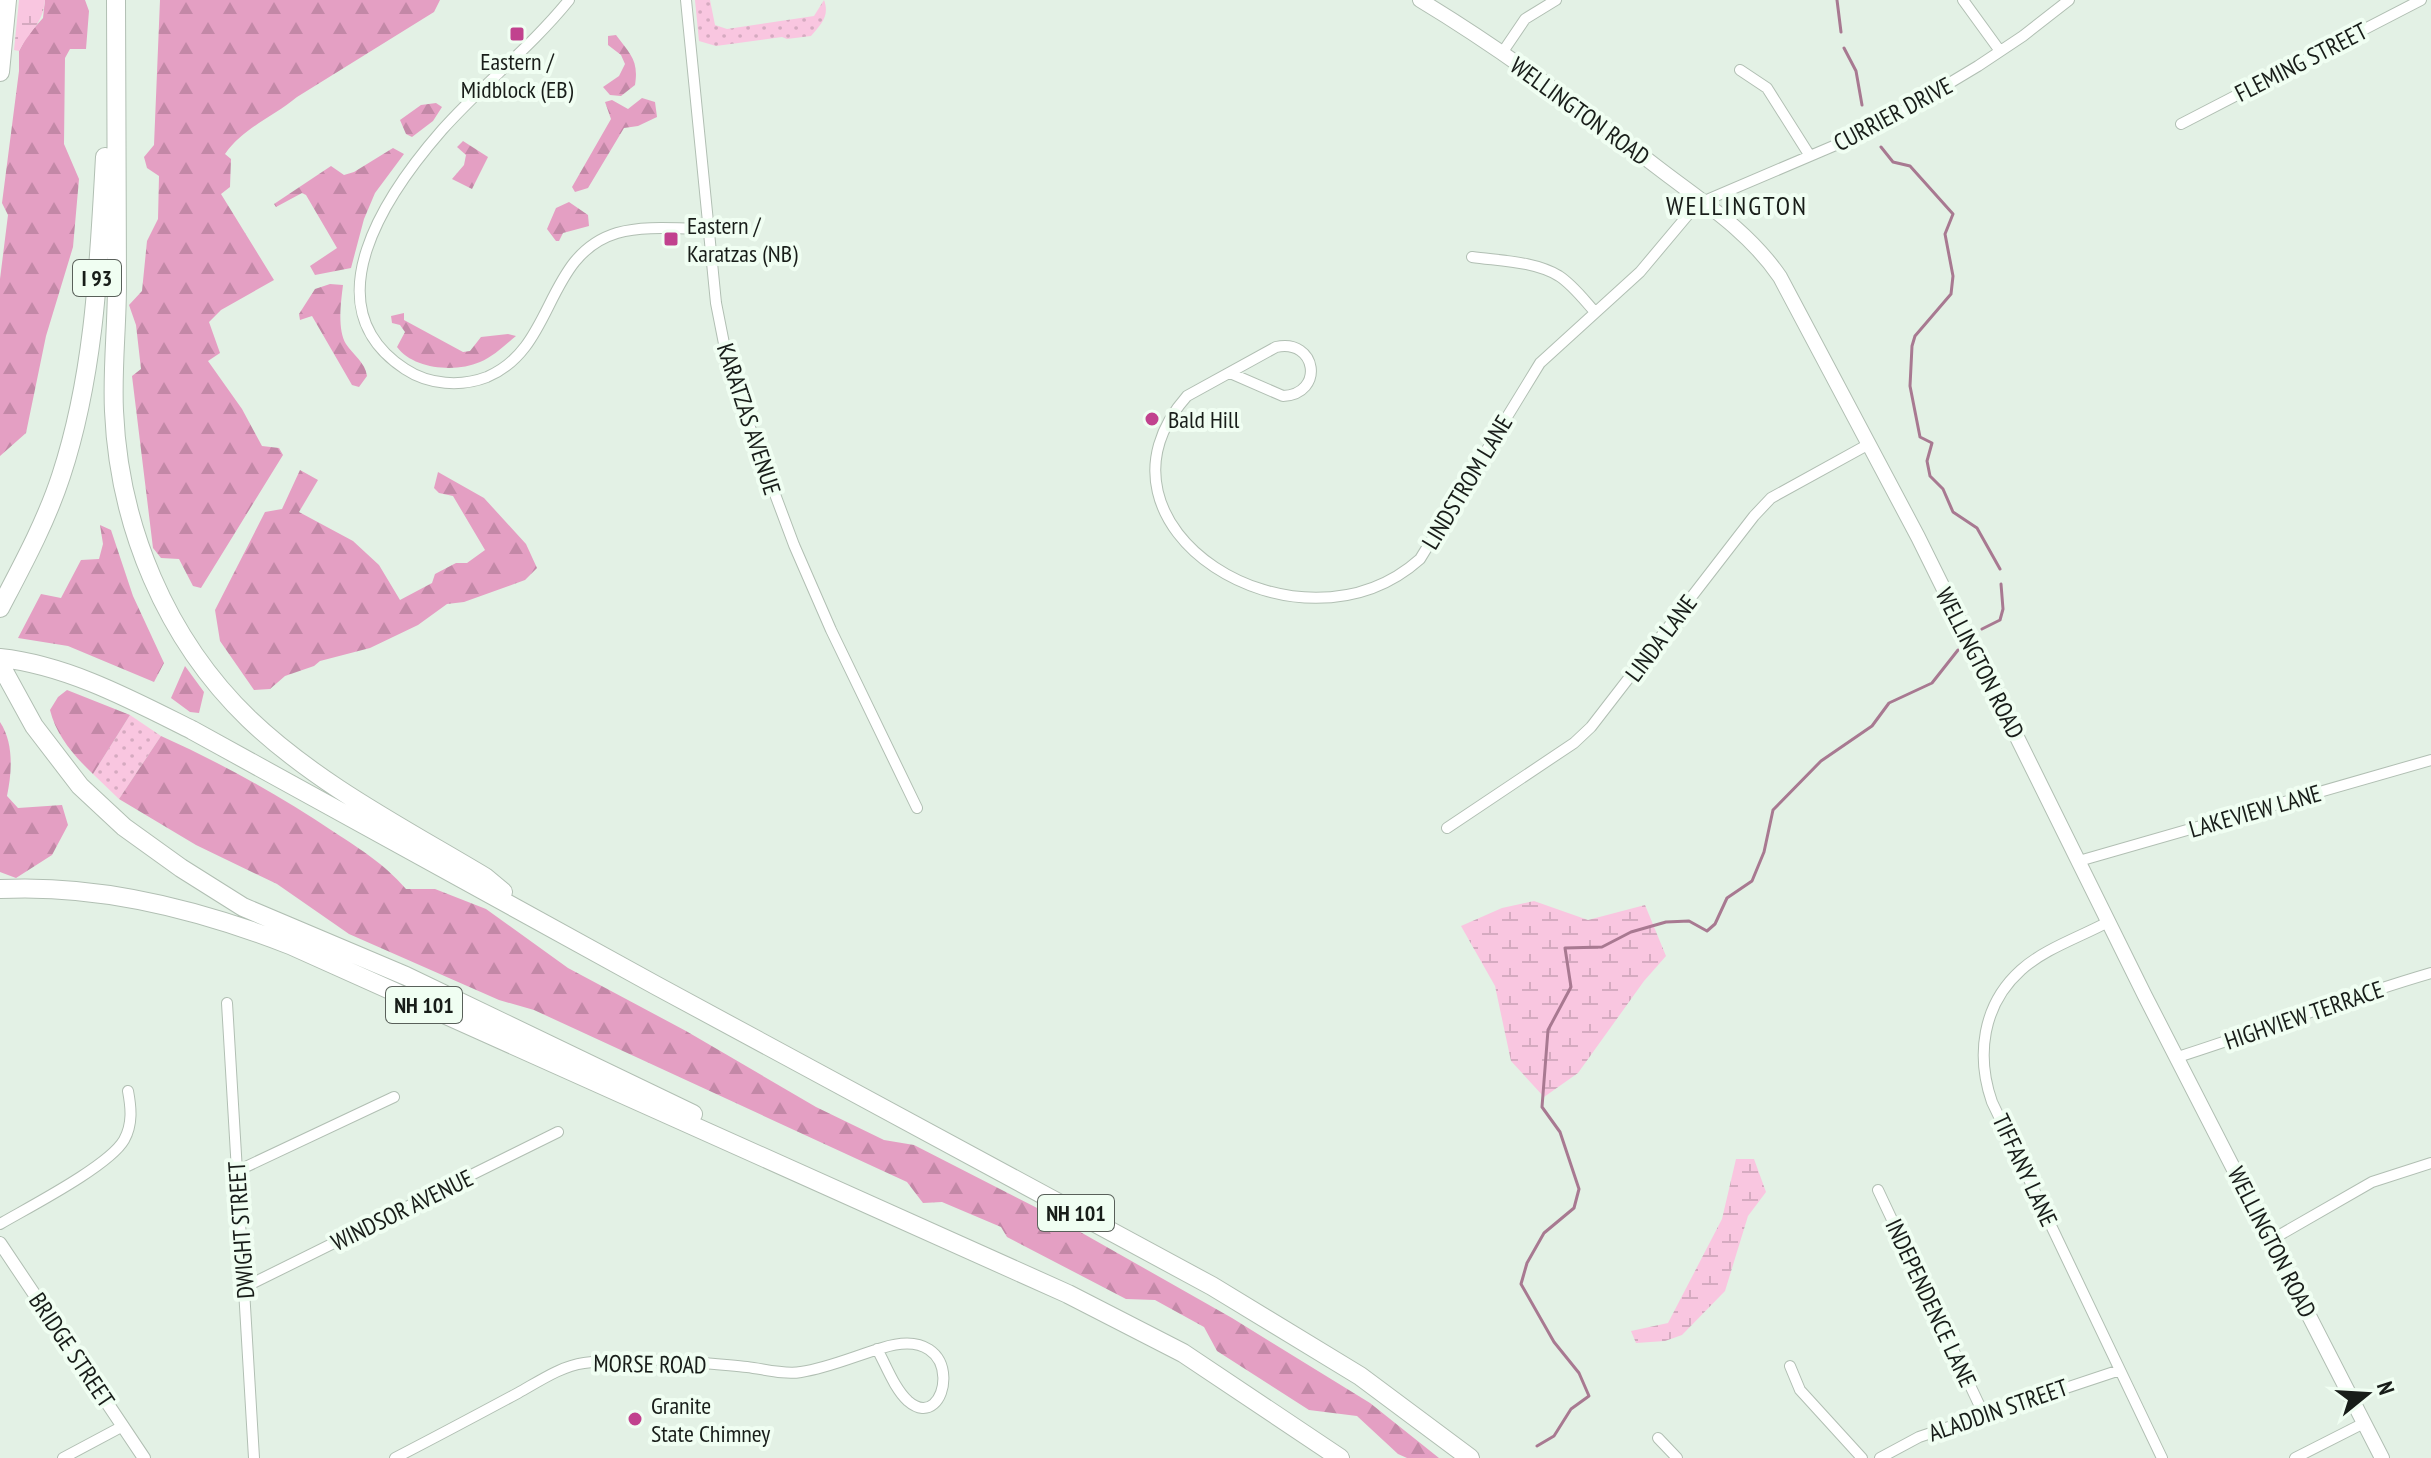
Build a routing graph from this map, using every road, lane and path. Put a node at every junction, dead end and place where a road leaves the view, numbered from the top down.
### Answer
1 (7, 0) edge
2 (115, 0) edge
3 (569, 0) edge
4 (686, 0) edge
5 (1420, 0) edge
6 (1556, 0) edge
7 (1963, 0) edge
8 (2069, 0) edge
9 (2421, 0) edge
10 (2000, 51) junction
11 (1502, 53) junction
12 (1740, 70) dead end
13 (0, 72) edge
14 (2181, 124) dead end
15 (1810, 156) junction
16 (1702, 202) junction
17 (708, 229) junction
18 (1472, 257) dead end
19 (1595, 312) junction
20 (1230, 373) junction
21 (1869, 444) junction
22 (0, 608) edge
23 (4, 660) edge
24 (2431, 760) edge
25 (917, 808) dead end
26 (1447, 828) dead end
27 (2079, 861) junction
28 (0, 889) edge
29 (533, 917) junction
30 (2108, 922) junction
31 (2431, 973) edge
32 (227, 1003) dead end
33 (2178, 1057) junction
34 (128, 1091) dead end
35 (394, 1097) dead end
36 (558, 1132) dead end
37 (2431, 1163) edge
38 (237, 1171) junction
39 (830, 1185) junction
40 (1878, 1190) dead end
41 (0, 1224) edge
42 (2271, 1240) junction
43 (0, 1243) edge
44 (245, 1287) junction
45 (877, 1349) junction
46 (1790, 1366) dead end
47 (2120, 1370) junction
48 (1984, 1415) junction
49 (2364, 1423) junction
50 (123, 1426) junction
51 (1658, 1438) dead end
52 (63, 1458) edge
53 (144, 1458) edge
54 (254, 1458) edge
55 (395, 1458) edge
56 (1340, 1458) edge
57 (1470, 1458) edge
58 (1677, 1458) edge
59 (1862, 1458) edge
60 (1880, 1458) edge
61 (2162, 1458) edge
62 (2295, 1458) edge
63 (2382, 1458) edge

1 - 13 highway
2 - 22 highway, I 93
2 - 29 highway
3 - 17 street
4 - 17 street, KARATZAS AVENUE
5 - 11 main road, WELLINGTON ROAD
6 - 11 street
7 - 10 street
8 - 10 street, CURRIER DRIVE
9 - 14 street, FLEMING STREET
10 - 15 street, CURRIER DRIVE
11 - 16 main road, WELLINGTON ROAD
12 - 15 street
15 - 16 street, CURRIER DRIVE
16 - 19 street, LINDSTROM LANE
16 - 21 main road, WELLINGTON ROAD
17 - 25 street, KARATZAS AVENUE
18 - 19 street
19 - 20 street, LINDSTROM LANE
20 - 20 street, LINDSTROM LANE
21 - 26 street, LINDA LANE
21 - 27 main road, WELLINGTON ROAD
23 - 29 highway, NH 101
23 - 39 highway
24 - 27 street, LAKEVIEW LANE
27 - 30 main road, WELLINGTON ROAD
28 - 39 highway, NH 101
29 - 57 highway, NH 101
30 - 33 main road, WELLINGTON ROAD
30 - 47 street, TIFFANY LANE
31 - 33 street, HIGHVIEW TERRACE
32 - 38 street, DWIGHT STREET
33 - 42 main road, WELLINGTON ROAD
34 - 41 street
35 - 38 street
36 - 44 street, WINDSOR AVENUE
37 - 42 street
38 - 44 street, DWIGHT STREET
39 - 56 highway, NH 101
40 - 48 street, INDEPENDENCE LANE
42 - 49 main road, WELLINGTON ROAD
43 - 50 street, BRIDGE STREET
44 - 54 street, DWIGHT STREET
45 - 45 street, MORSE ROAD
45 - 55 street, MORSE ROAD
46 - 59 street
47 - 48 street, ALADDIN STREET
47 - 61 street, TIFFANY LANE
48 - 60 street, ALADDIN STREET
49 - 62 street
49 - 63 main road, WELLINGTON ROAD
50 - 52 street
50 - 53 street, BRIDGE STREET
51 - 58 street

